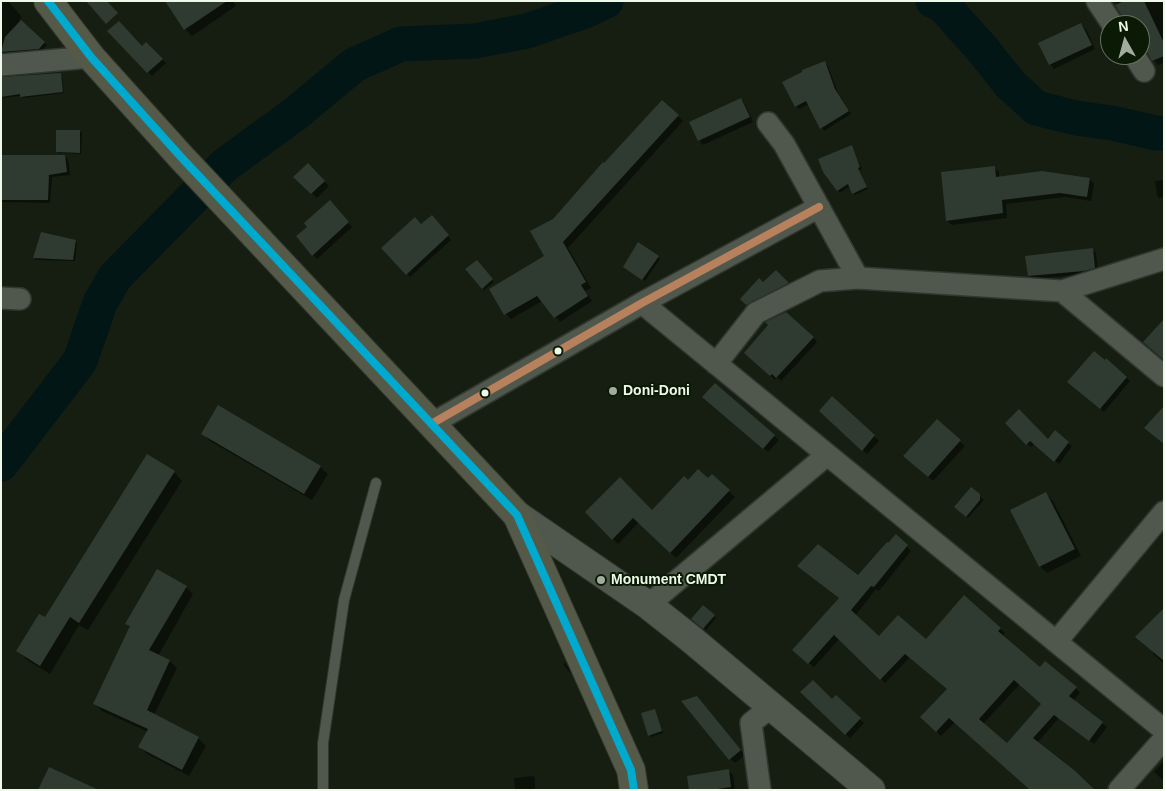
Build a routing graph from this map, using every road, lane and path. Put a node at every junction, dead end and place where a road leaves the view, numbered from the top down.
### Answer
1 (48, 1) edge
2 (1097, 1) edge
3 (1106, 15) edge
4 (91, 57) junction
5 (1, 65) edge
6 (768, 123) dead end
7 (819, 207) junction
8 (1164, 259) edge
9 (858, 278) junction
10 (1062, 291) junction
11 (642, 304) junction
12 (716, 364) junction
13 (1164, 376) edge
14 (433, 423) junction
15 (827, 455) junction
16 (376, 483) dead end
17 (1164, 512) edge
18 (517, 515) junction
19 (648, 605) junction
20 (1056, 642) junction
21 (772, 706) junction
22 (1164, 730) edge
23 (1164, 739) edge
24 (323, 790) edge
25 (634, 790) edge
26 (760, 790) edge
27 (871, 790) edge
28 (1119, 790) edge

1 - 4 main road
2 - 3 street
4 - 5 street
4 - 14 main road
6 - 7 street
7 - 9 street
7 - 11 street
8 - 10 street
9 - 10 street
9 - 12 street
10 - 13 street
11 - 12 street
11 - 14 street
12 - 15 street
14 - 18 main road
15 - 19 street
15 - 20 street
16 - 24 lane
17 - 20 street
18 - 19 street
18 - 25 main road
19 - 21 street
20 - 22 street
21 - 26 street
21 - 27 street
23 - 28 street

